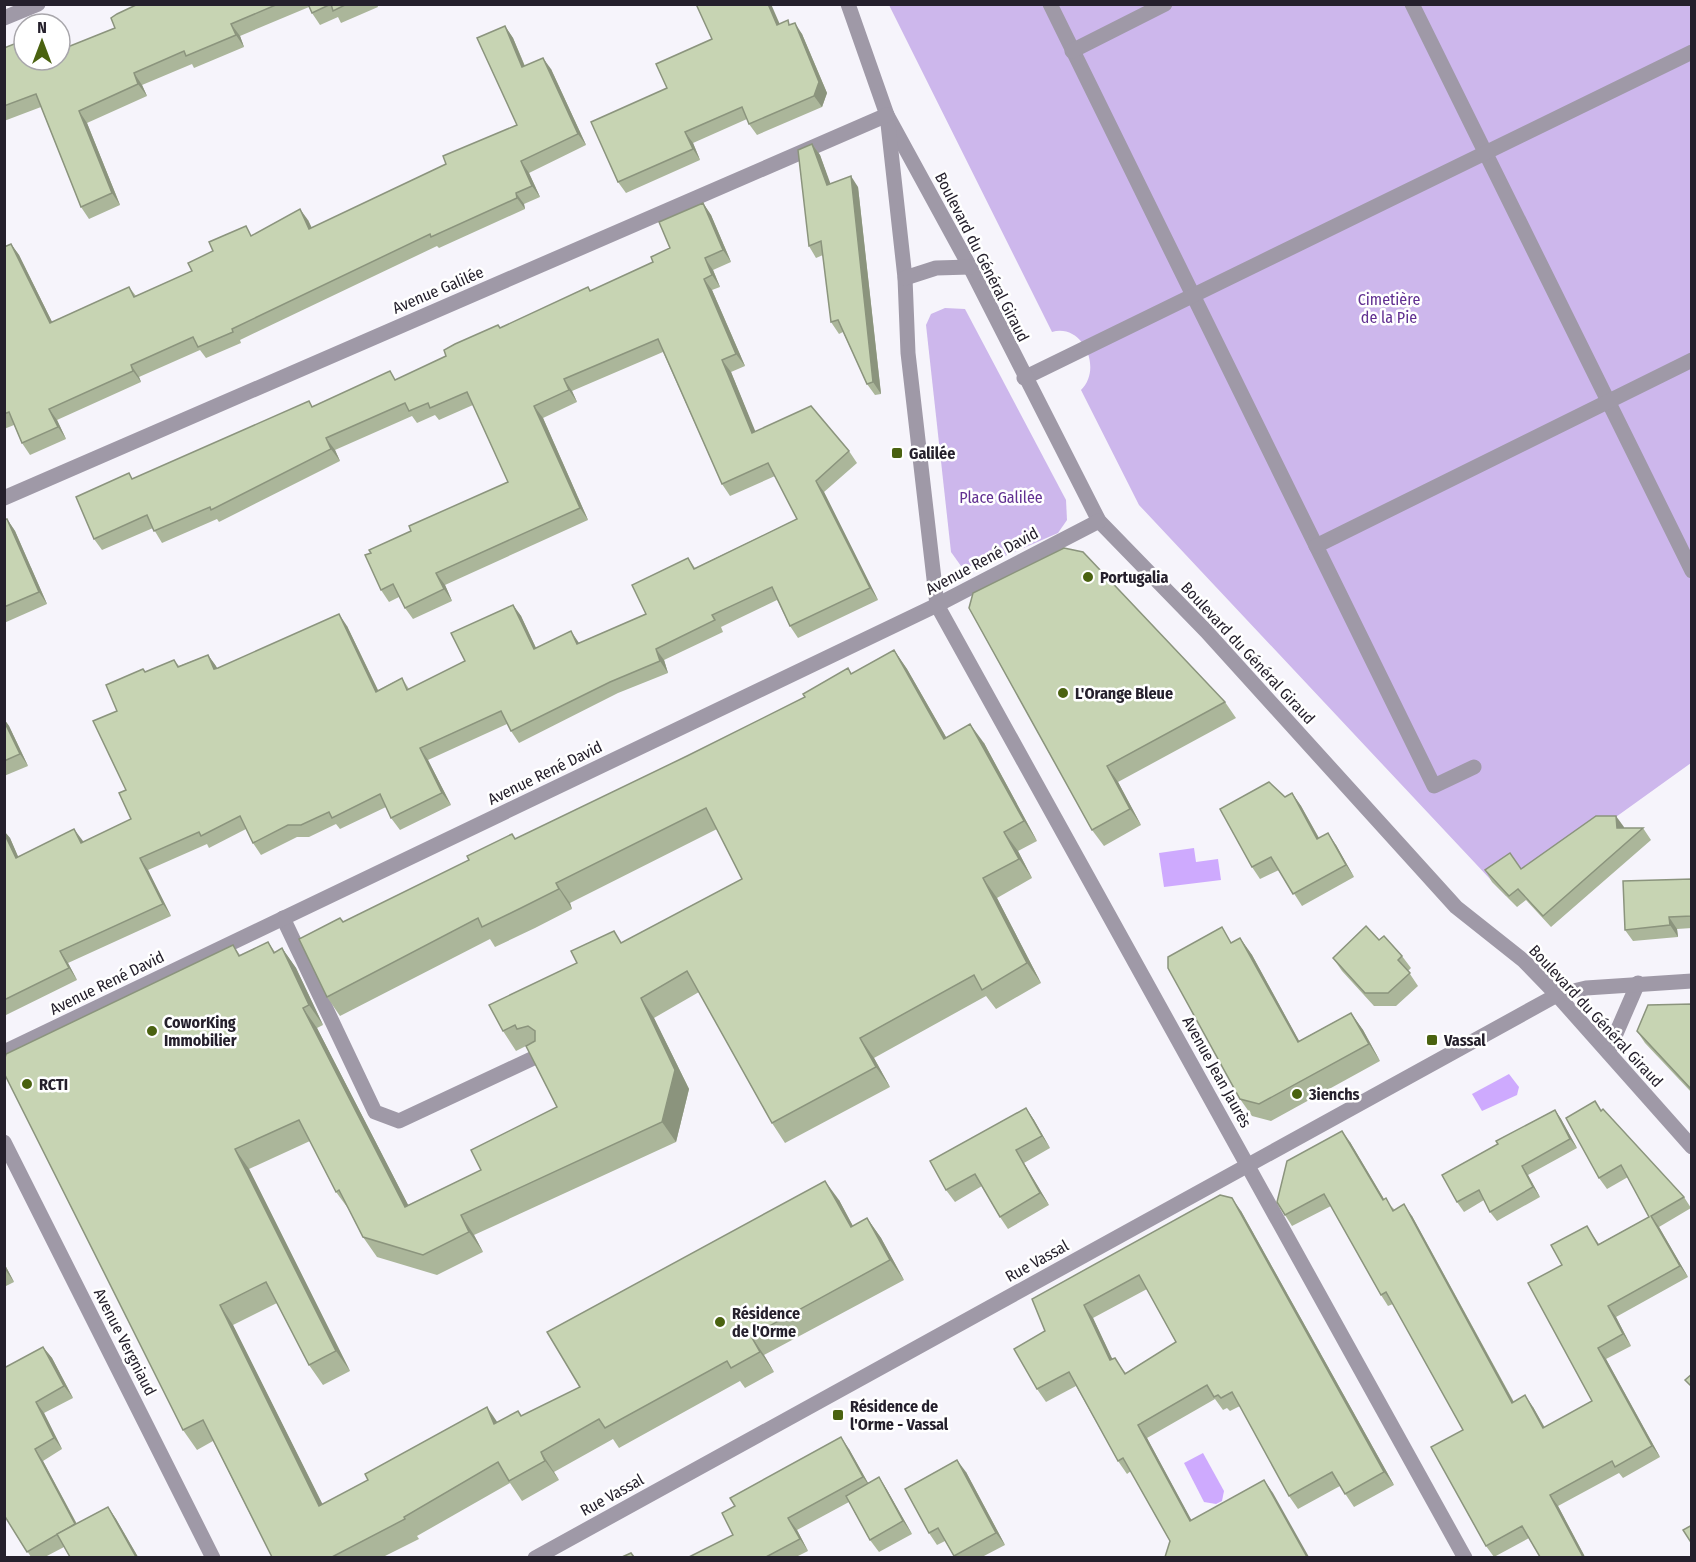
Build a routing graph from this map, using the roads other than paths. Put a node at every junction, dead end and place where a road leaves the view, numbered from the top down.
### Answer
1 (38, 4) edge
2 (848, 4) edge
3 (1050, 4) edge
4 (1165, 4) edge
5 (1412, 4) edge
6 (4, 18) edge
7 (1072, 51) junction
8 (1692, 51) edge
9 (886, 115) junction
10 (1485, 154) junction
11 (970, 267) junction
12 (905, 278) junction
13 (1193, 297) junction
14 (1692, 360) edge
15 (1024, 378) junction
16 (1607, 402) junction
17 (4, 498) edge
18 (1099, 521) junction
19 (1316, 546) junction
20 (1692, 571) edge
21 (936, 605) junction
22 (1474, 767) dead end
23 (283, 918) junction
24 (1692, 981) edge
25 (1638, 983) junction
26 (1557, 995) junction
27 (4, 1052) edge
28 (1608, 1052) junction
29 (540, 1054) edge
30 (4, 1142) edge
31 (1692, 1147) edge
32 (1248, 1166) junction
33 (213, 1557) edge
34 (535, 1557) edge
35 (1465, 1557) edge

1 - 6 street
2 - 9 street, Boulevard du Général Giraud
3 - 7 street
4 - 7 street
5 - 10 street
7 - 13 street
8 - 10 street
9 - 11 street, Boulevard du Général Giraud
9 - 12 street
9 - 17 street, Avenue Galilée
10 - 13 street
10 - 16 street
11 - 12 street
11 - 15 street, Boulevard du Général Giraud
12 - 21 street
13 - 15 street
13 - 19 street
14 - 16 street
15 - 18 street, Boulevard du Général Giraud
16 - 19 street
16 - 20 street
18 - 21 street, Avenue René David
18 - 26 street, Boulevard du Général Giraud
19 - 22 street
21 - 23 street, Avenue René David
21 - 32 street, Avenue Jean Jaurès
23 - 27 street, Avenue René David
23 - 29 street
24 - 25 street, Rue Vassal
25 - 26 street, Rue Vassal
25 - 28 street
26 - 28 street, Boulevard du Général Giraud
26 - 32 street, Rue Vassal
28 - 31 street, Boulevard du Général Giraud
30 - 33 street, Avenue Vergniaud
32 - 34 street, Rue Vassal
32 - 35 street, Avenue Jean Jaurès

